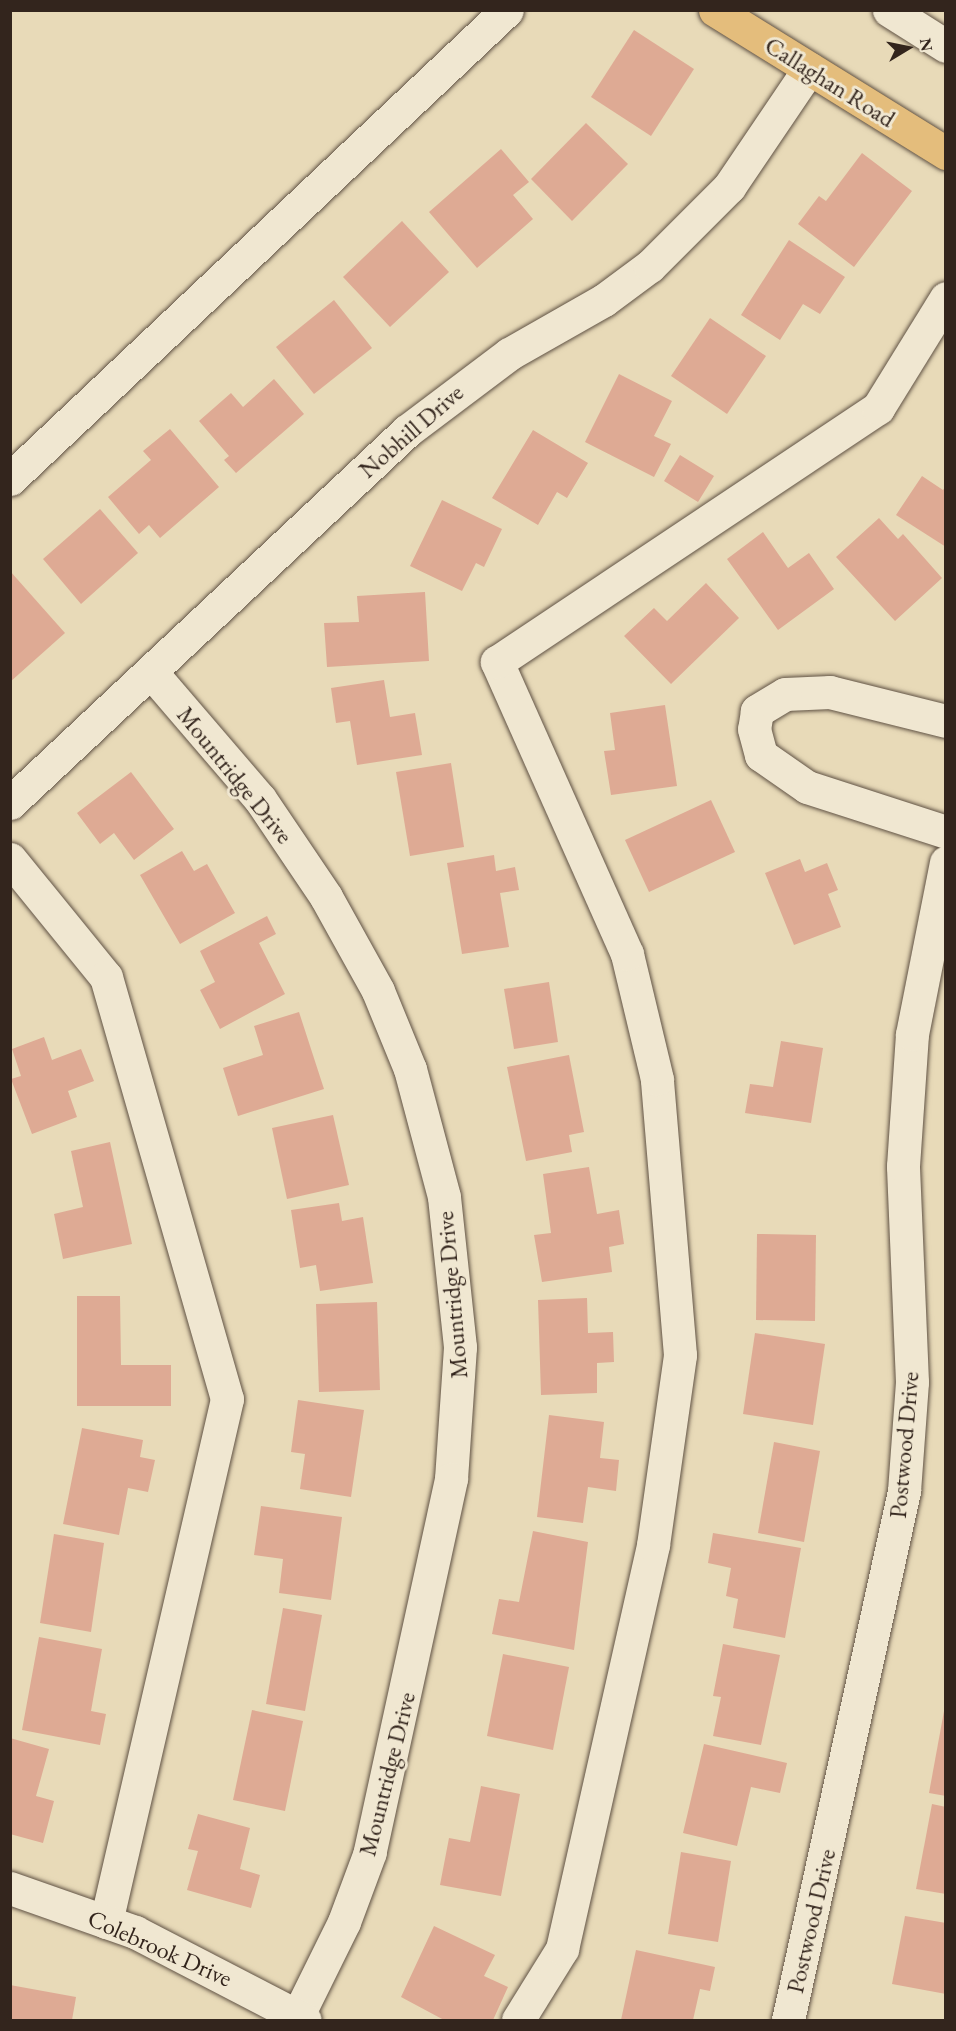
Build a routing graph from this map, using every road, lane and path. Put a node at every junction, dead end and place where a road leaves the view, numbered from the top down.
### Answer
1 (507, 10) edge
2 (715, 10) edge
3 (889, 10) edge
4 (945, 46) edge
5 (809, 69) junction
6 (945, 153) edge
7 (945, 298) edge
8 (10, 479) edge
9 (151, 672) junction
10 (945, 721) edge
11 (10, 803) edge
12 (945, 832) edge
13 (10, 859) edge
14 (945, 862) edge
15 (10, 1888) edge
16 (106, 1922) junction
17 (301, 2018) edge
18 (518, 2020) edge
19 (788, 2020) edge

1 - 8 street
2 - 5 main road, Callaghan Road
3 - 4 street
5 - 6 main road, Callaghan Road
5 - 9 street, Nobhill Drive
7 - 18 street
9 - 11 street, Nobhill Drive
9 - 17 street, Mountridge Drive
10 - 12 street
13 - 16 street
14 - 19 street, Postwood Drive
15 - 16 street, Colebrook Drive
16 - 17 street, Colebrook Drive

